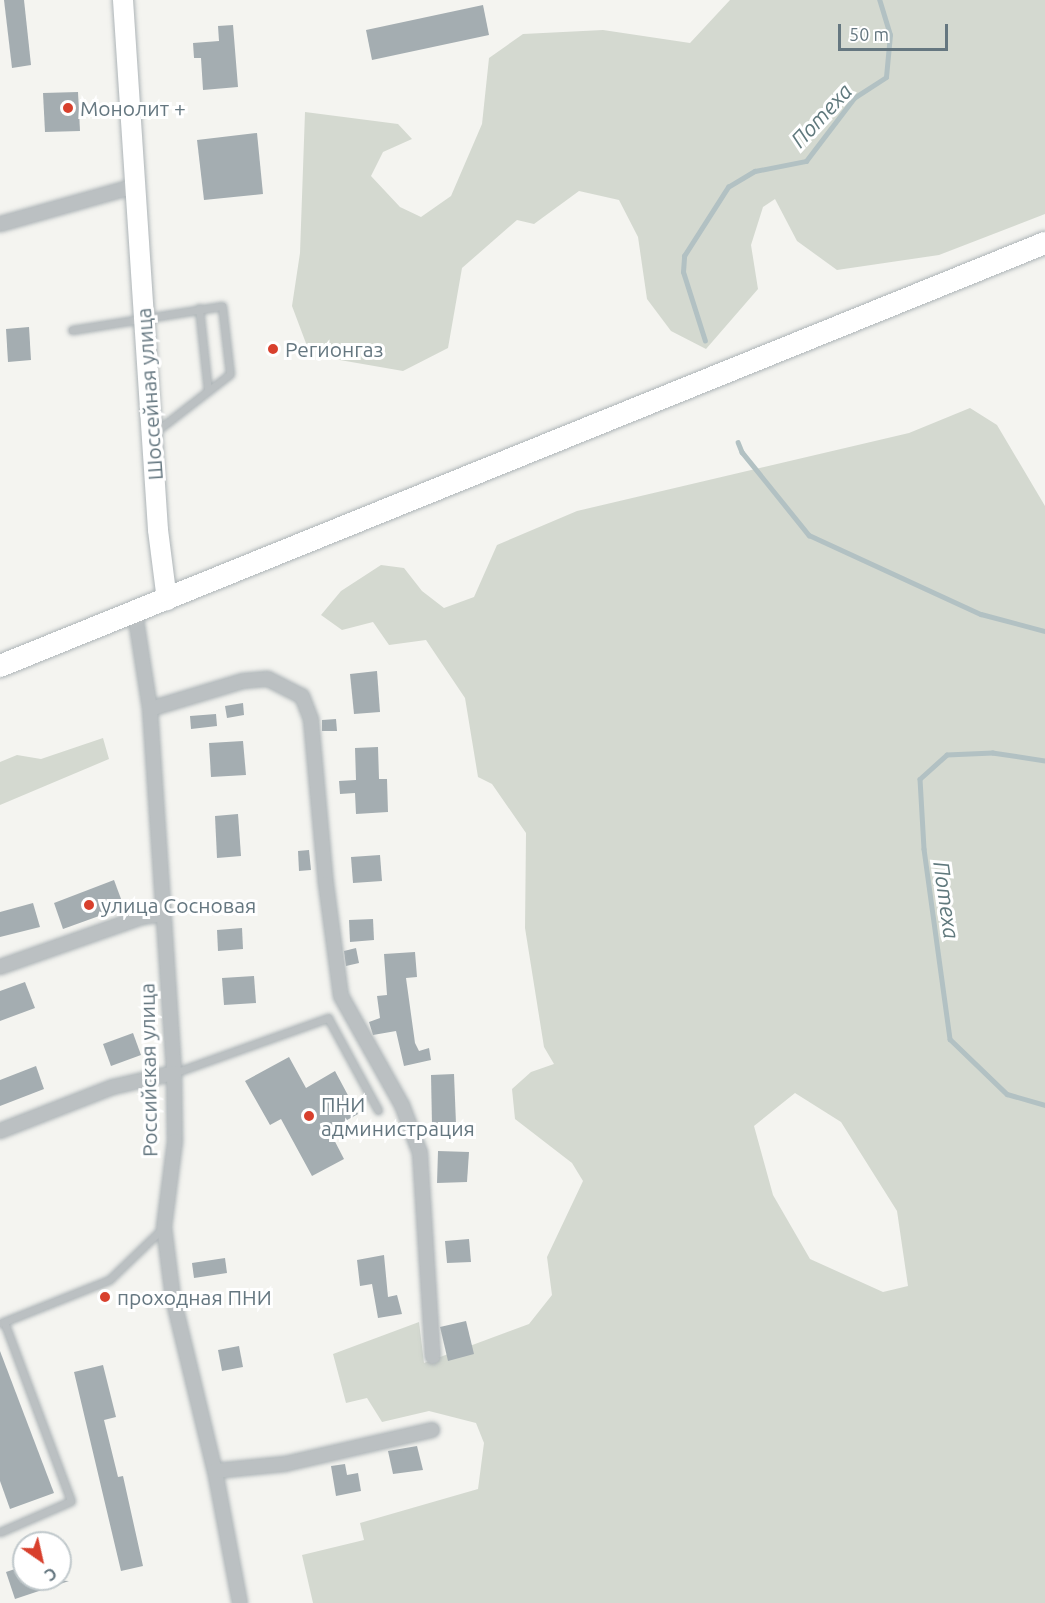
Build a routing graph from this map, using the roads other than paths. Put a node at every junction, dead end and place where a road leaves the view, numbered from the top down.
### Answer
1 (123, 0) edge
2 (135, 186) junction
3 (0, 224) edge
4 (1045, 243) edge
5 (199, 308) junction
6 (144, 318) junction
7 (72, 330) dead end
8 (208, 391) junction
9 (152, 434) junction
10 (167, 600) junction
11 (135, 613) junction
12 (0, 666) edge
13 (150, 709) junction
14 (163, 914) junction
15 (0, 967) edge
16 (174, 1073) junction
17 (378, 1110) dead end
18 (0, 1131) edge
19 (164, 1227) junction
20 (2, 1323) edge
21 (433, 1357) dead end
22 (432, 1430) dead end
23 (215, 1471) junction
24 (0, 1533) edge
25 (240, 1603) edge

1 - 2 street, Шоссейная улица
2 - 3 street
2 - 6 street, Шоссейная улица
4 - 10 main road
5 - 6 lane
5 - 8 lane
5 - 8 lane
6 - 7 lane
6 - 9 street, Шоссейная улица
8 - 9 lane
9 - 10 street, Шоссейная улица
10 - 11 main road
11 - 12 main road
11 - 13 street, Российская улица
13 - 14 street, Российская улица
13 - 21 street
14 - 15 street
14 - 16 street, Российская улица
16 - 17 lane
16 - 18 street
16 - 19 street, Российская улица
19 - 20 lane
19 - 23 street, Российская улица
20 - 24 lane
22 - 23 street
23 - 25 street, Российская улица

